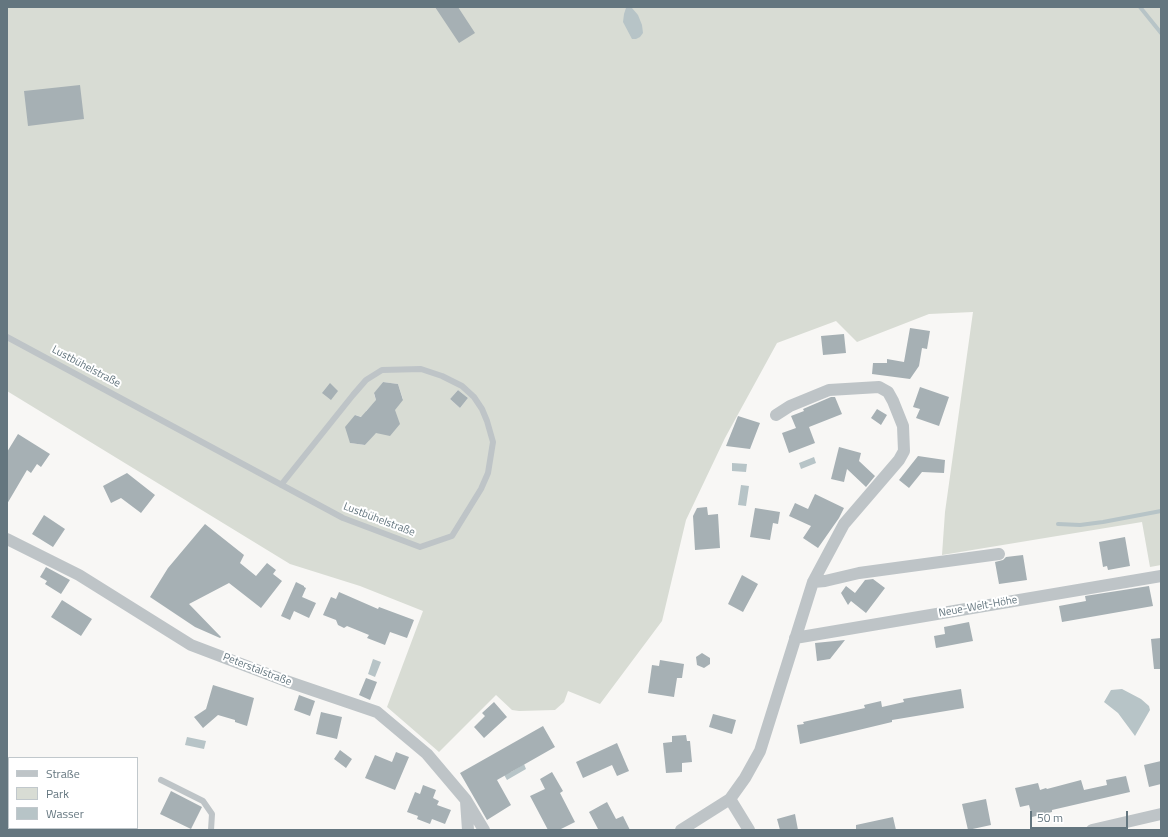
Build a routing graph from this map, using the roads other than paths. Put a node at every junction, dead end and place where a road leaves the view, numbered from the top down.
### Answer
1 (7, 337) edge
2 (776, 415) dead end
3 (281, 484) junction
4 (7, 539) edge
5 (999, 554) dead end
6 (1161, 576) edge
7 (813, 582) junction
8 (795, 638) junction
9 (161, 780) dead end
10 (730, 799) junction
11 (466, 800) junction
12 (1161, 814) edge
13 (210, 830) edge
14 (468, 830) edge
15 (484, 830) edge
16 (681, 830) edge
17 (749, 830) edge
18 (1092, 830) edge

1 - 3 lane, Lustbühelstraße
2 - 7 street
3 - 3 lane, Lustbühelstraße
4 - 11 street, Peterstalstraße
5 - 7 street
6 - 8 street, Neue-Welt-Höhe
7 - 8 street
8 - 10 street
9 - 13 lane
10 - 16 street
10 - 17 street
11 - 14 street
11 - 15 street
12 - 18 street

